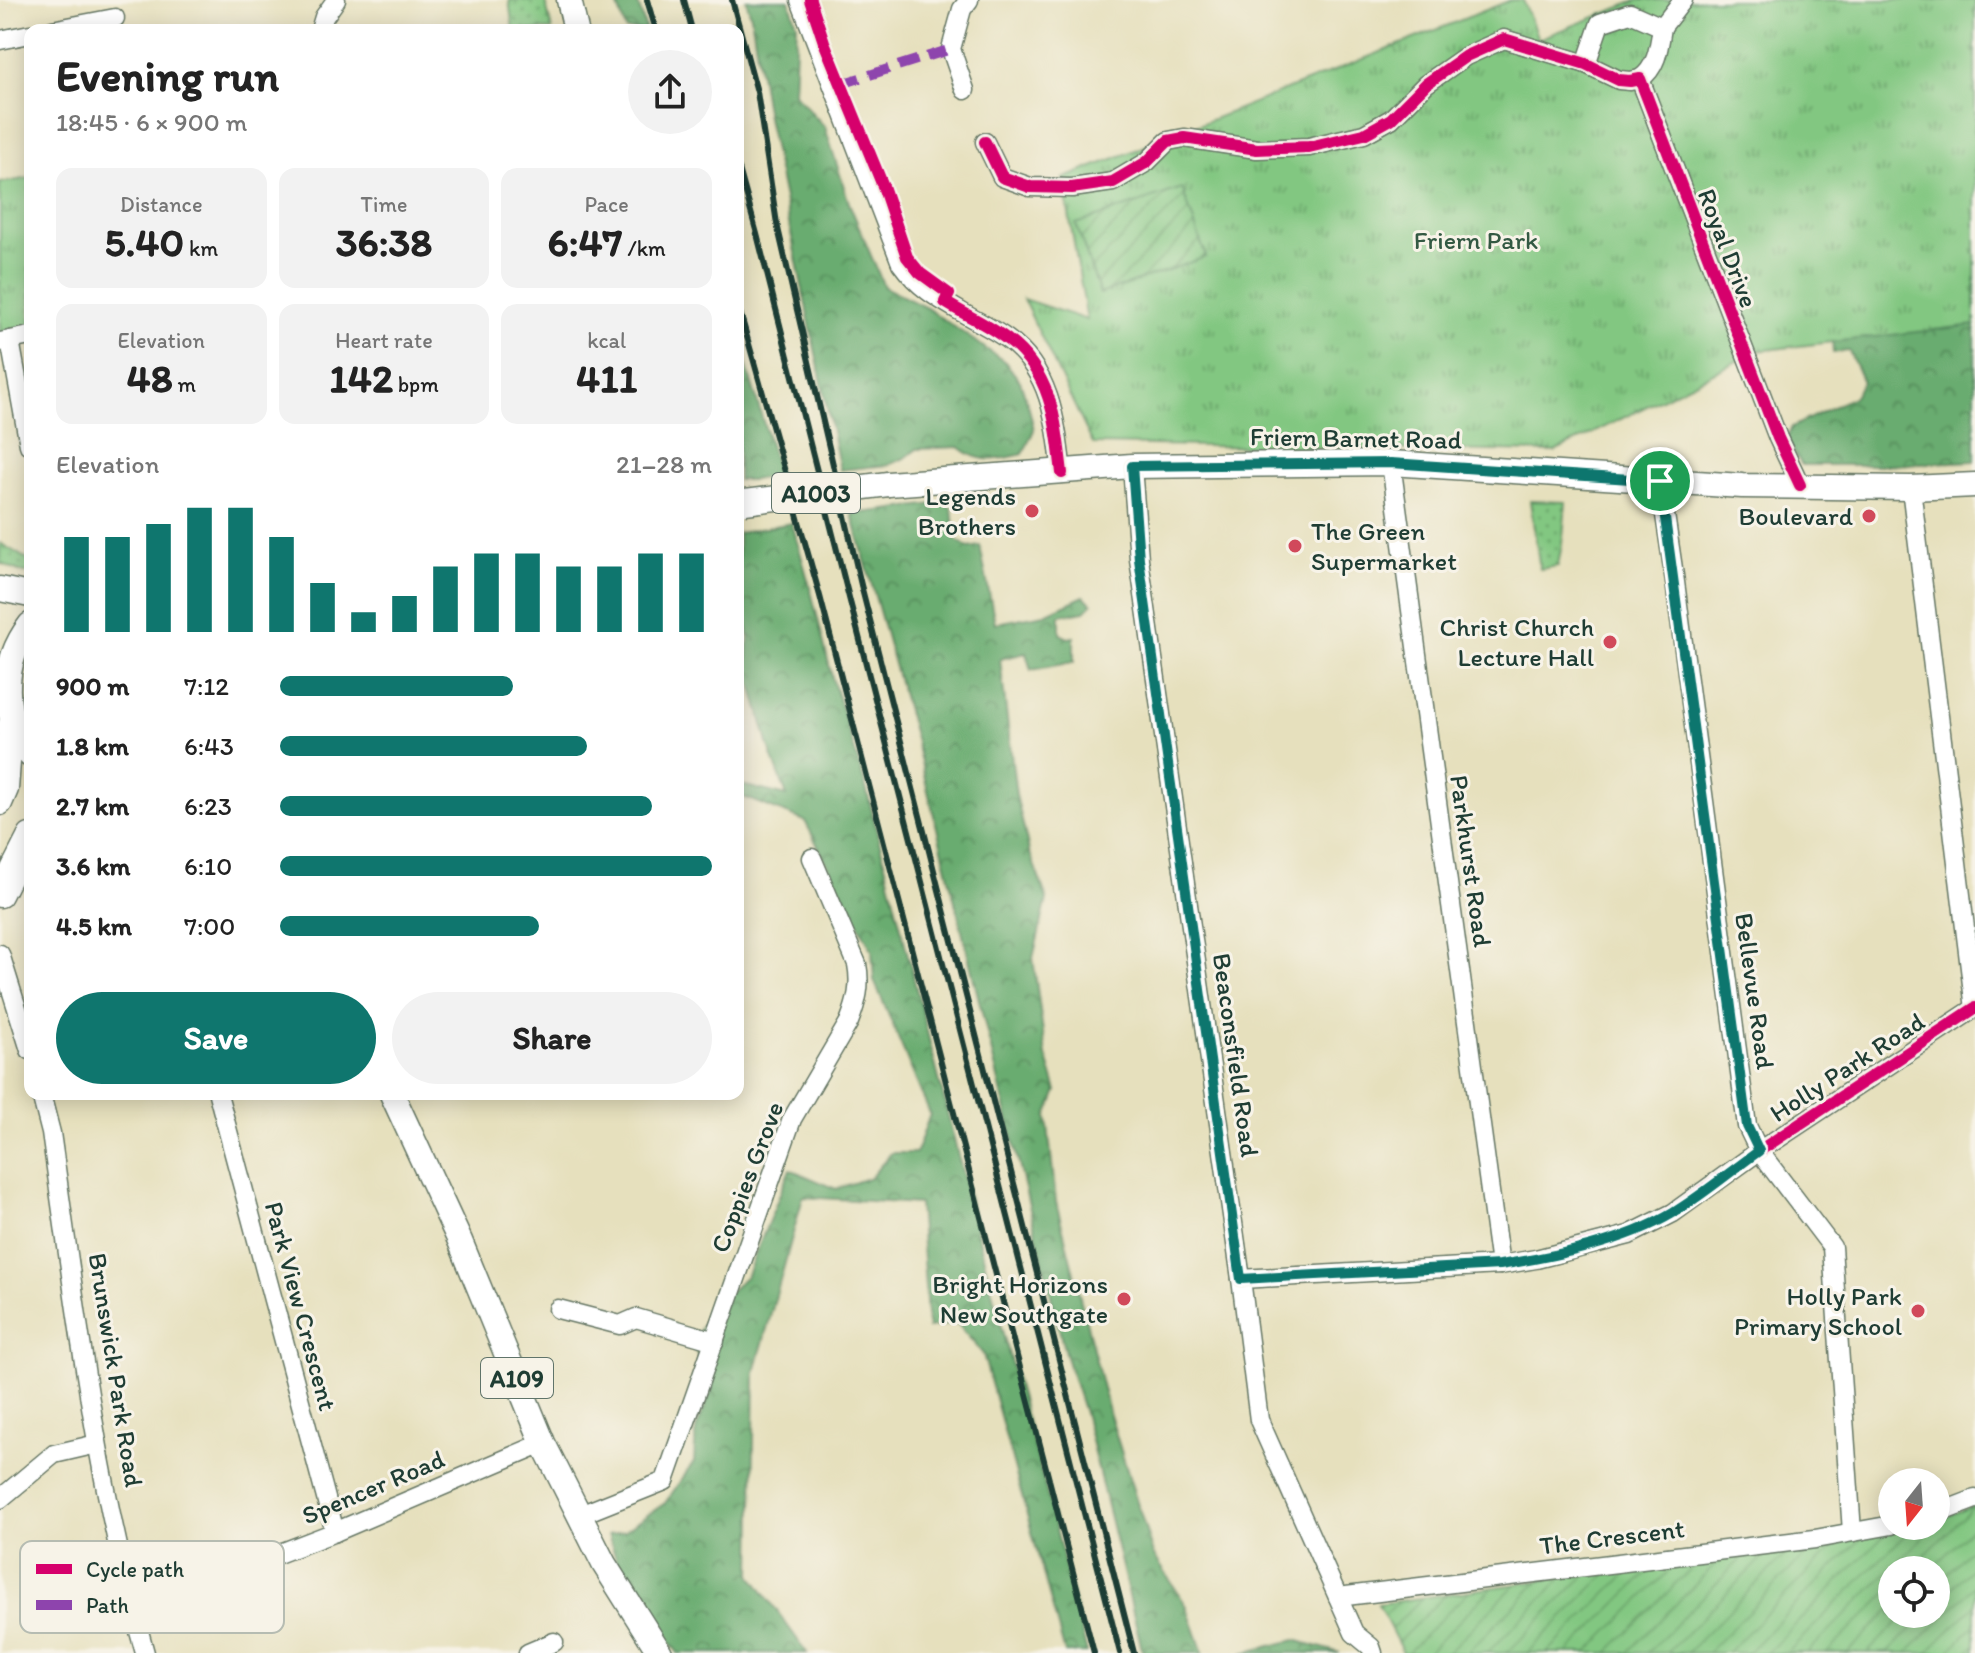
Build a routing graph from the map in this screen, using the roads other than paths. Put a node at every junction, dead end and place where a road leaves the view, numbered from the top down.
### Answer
1 (336, 0) edge
2 (569, 0) edge
3 (800, 0) edge
4 (969, 0) edge
5 (1683, 0) edge
6 (114, 16) edge
7 (79, 24) edge
8 (322, 24) edge
9 (575, 24) edge
10 (1662, 27) junction
11 (24, 35) edge
12 (0, 40) edge
13 (1586, 64) junction
14 (1640, 79) junction
15 (965, 90) dead end
16 (985, 142) dead end
17 (5, 341) edge
18 (24, 423) edge
19 (1391, 463) junction
20 (1132, 466) junction
21 (1062, 473) junction
22 (1660, 481) junction
23 (1800, 485) junction
24 (1975, 485) edge
25 (1911, 488) junction
26 (744, 502) edge
27 (0, 589) edge
28 (24, 594) edge
29 (24, 633) edge
30 (3, 678) edge
31 (11, 718) junction
32 (24, 745) edge
33 (0, 803) edge
34 (24, 848) edge
35 (812, 858) dead end
36 (0, 895) edge
37 (0, 954) edge
38 (1975, 1008) edge
39 (24, 1031) edge
40 (43, 1100) edge
41 (220, 1100) edge
42 (395, 1100) edge
43 (1759, 1151) junction
44 (1500, 1265) junction
45 (1241, 1279) junction
46 (558, 1309) dead end
47 (715, 1341) junction
48 (543, 1443) junction
49 (97, 1444) junction
50 (0, 1499) edge
51 (1975, 1499) edge
52 (1950, 1509) edge
53 (580, 1515) junction
54 (1878, 1527) edge
55 (335, 1532) junction
56 (1852, 1532) junction
57 (117, 1541) edge
58 (284, 1552) edge
59 (1338, 1597) junction
60 (139, 1633) edge
61 (1354, 1633) junction
62 (554, 1642) dead end
63 (145, 1653) edge
64 (528, 1653) edge
65 (660, 1653) edge
66 (1351, 1653) edge
67 (1373, 1653) edge

1 - 8 street
2 - 9 main road
3 - 21 street
4 - 15 street
5 - 10 street
6 - 7 street
10 - 13 street
10 - 14 street
11 - 12 street
13 - 14 street
13 - 16 street
14 - 23 street, Royal Drive
17 - 18 street
19 - 20 main road, Friern Barnet Road / A1003
19 - 22 main road, Friern Barnet Road / A1003
19 - 44 street, Parkhurst Road
20 - 21 main road, Friern Barnet Road / A1003
20 - 45 street, Beaconsfield Road
21 - 26 main road, Friern Barnet Road / A1003, bridge
22 - 23 main road, Friern Barnet Road / A1003
22 - 43 street, Bellevue Road
23 - 25 main road, Friern Barnet Road / A1003
24 - 25 main road, Friern Barnet Road / A1003
25 - 38 street
27 - 28 main road
29 - 30 main road
30 - 31 main road
31 - 32 main road
31 - 33 main road
34 - 36 main road
35 - 47 street, Coppies Grove
37 - 39 street
38 - 43 street, Holly Park Road
40 - 49 street, Brunswick Park Road
41 - 55 street, Park View Crescent
42 - 48 main road, A109
43 - 44 street, Holly Park Road
43 - 56 street, Bellevue Road
44 - 45 street, Holly Park Road
45 - 59 street, Beaconsfield Road
46 - 47 street
47 - 53 street, Coppies Grove
48 - 53 main road, A109
48 - 55 street, Spencer Road
49 - 50 street
49 - 57 street, Brunswick Park Road
51 - 52 street
53 - 65 main road, A109
54 - 56 street, The Crescent
55 - 58 street, Spencer Road
56 - 59 street, The Crescent
59 - 61 street, Beaconsfield Road
60 - 63 street, Brunswick Park Road
61 - 66 street
61 - 67 street, Beaconsfield Road
62 - 64 street

